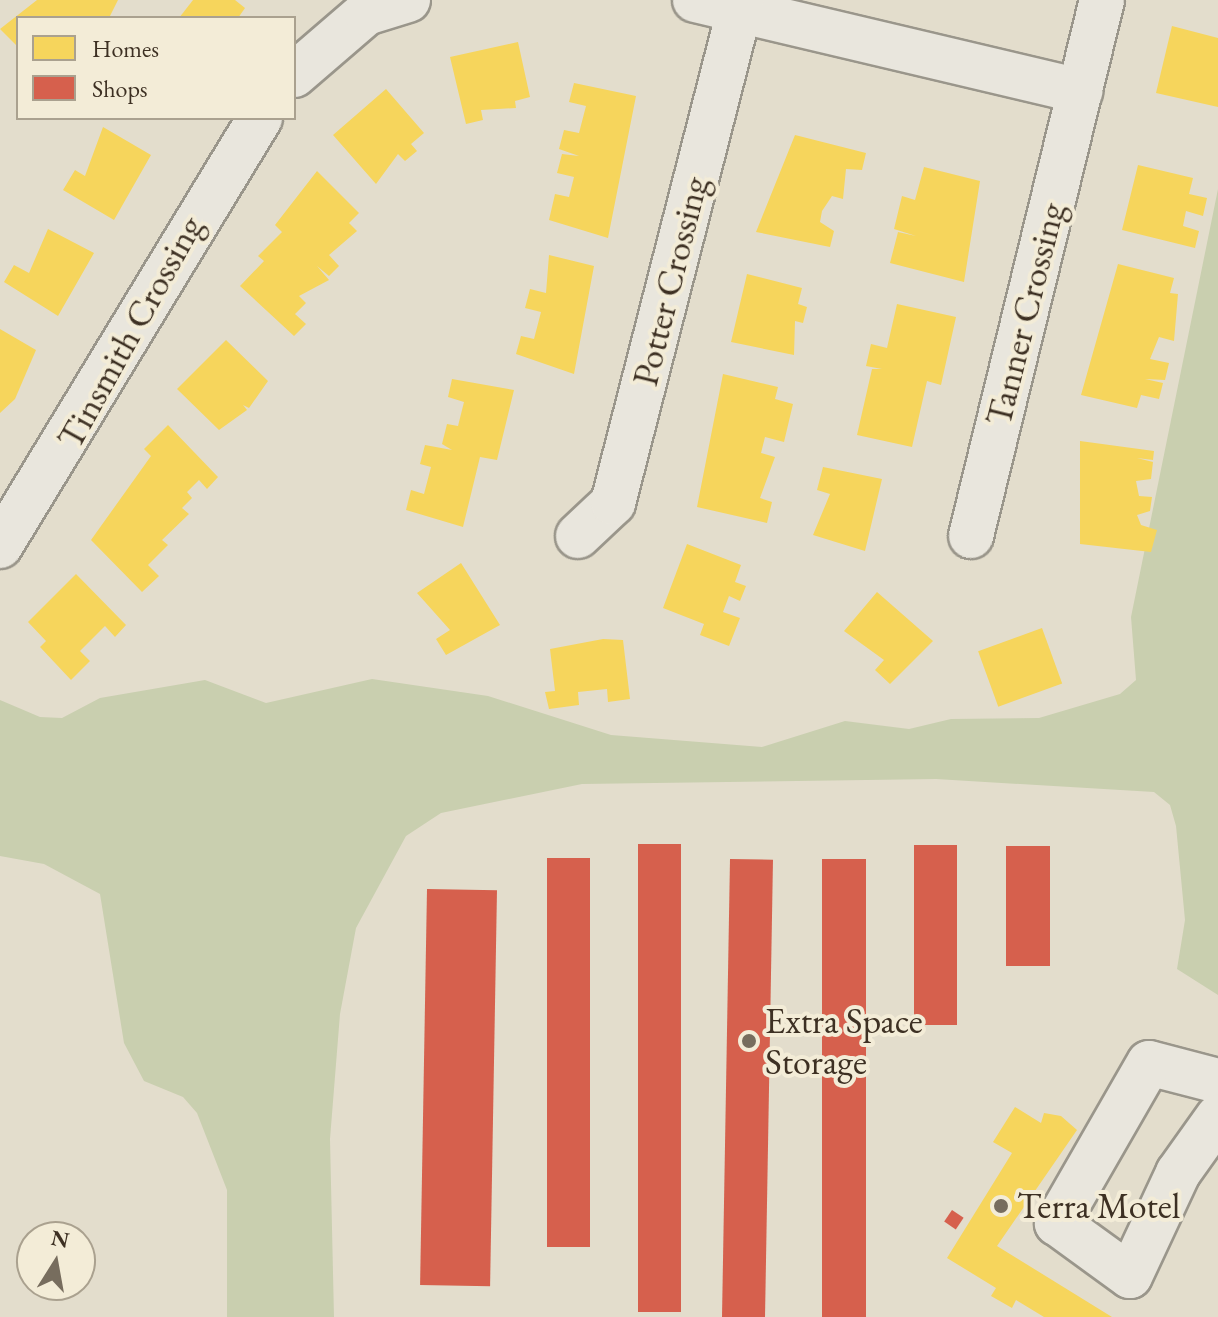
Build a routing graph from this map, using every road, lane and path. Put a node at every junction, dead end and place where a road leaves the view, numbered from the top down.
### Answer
1 (408, 0) edge
2 (695, 0) edge
3 (1102, 0) edge
4 (740, 6) edge
5 (296, 73) edge
6 (1080, 91) junction
7 (259, 120) edge
8 (578, 536) dead end
9 (971, 536) dead end
10 (0, 546) edge
11 (1218, 1081) edge
12 (1218, 1117) edge

1 - 5 street
2 - 4 street
3 - 6 street, Tanner Crossing
4 - 6 street
4 - 8 street, Potter Crossing
6 - 9 street, Tanner Crossing
7 - 10 street, Tinsmith Crossing
11 - 12 street

